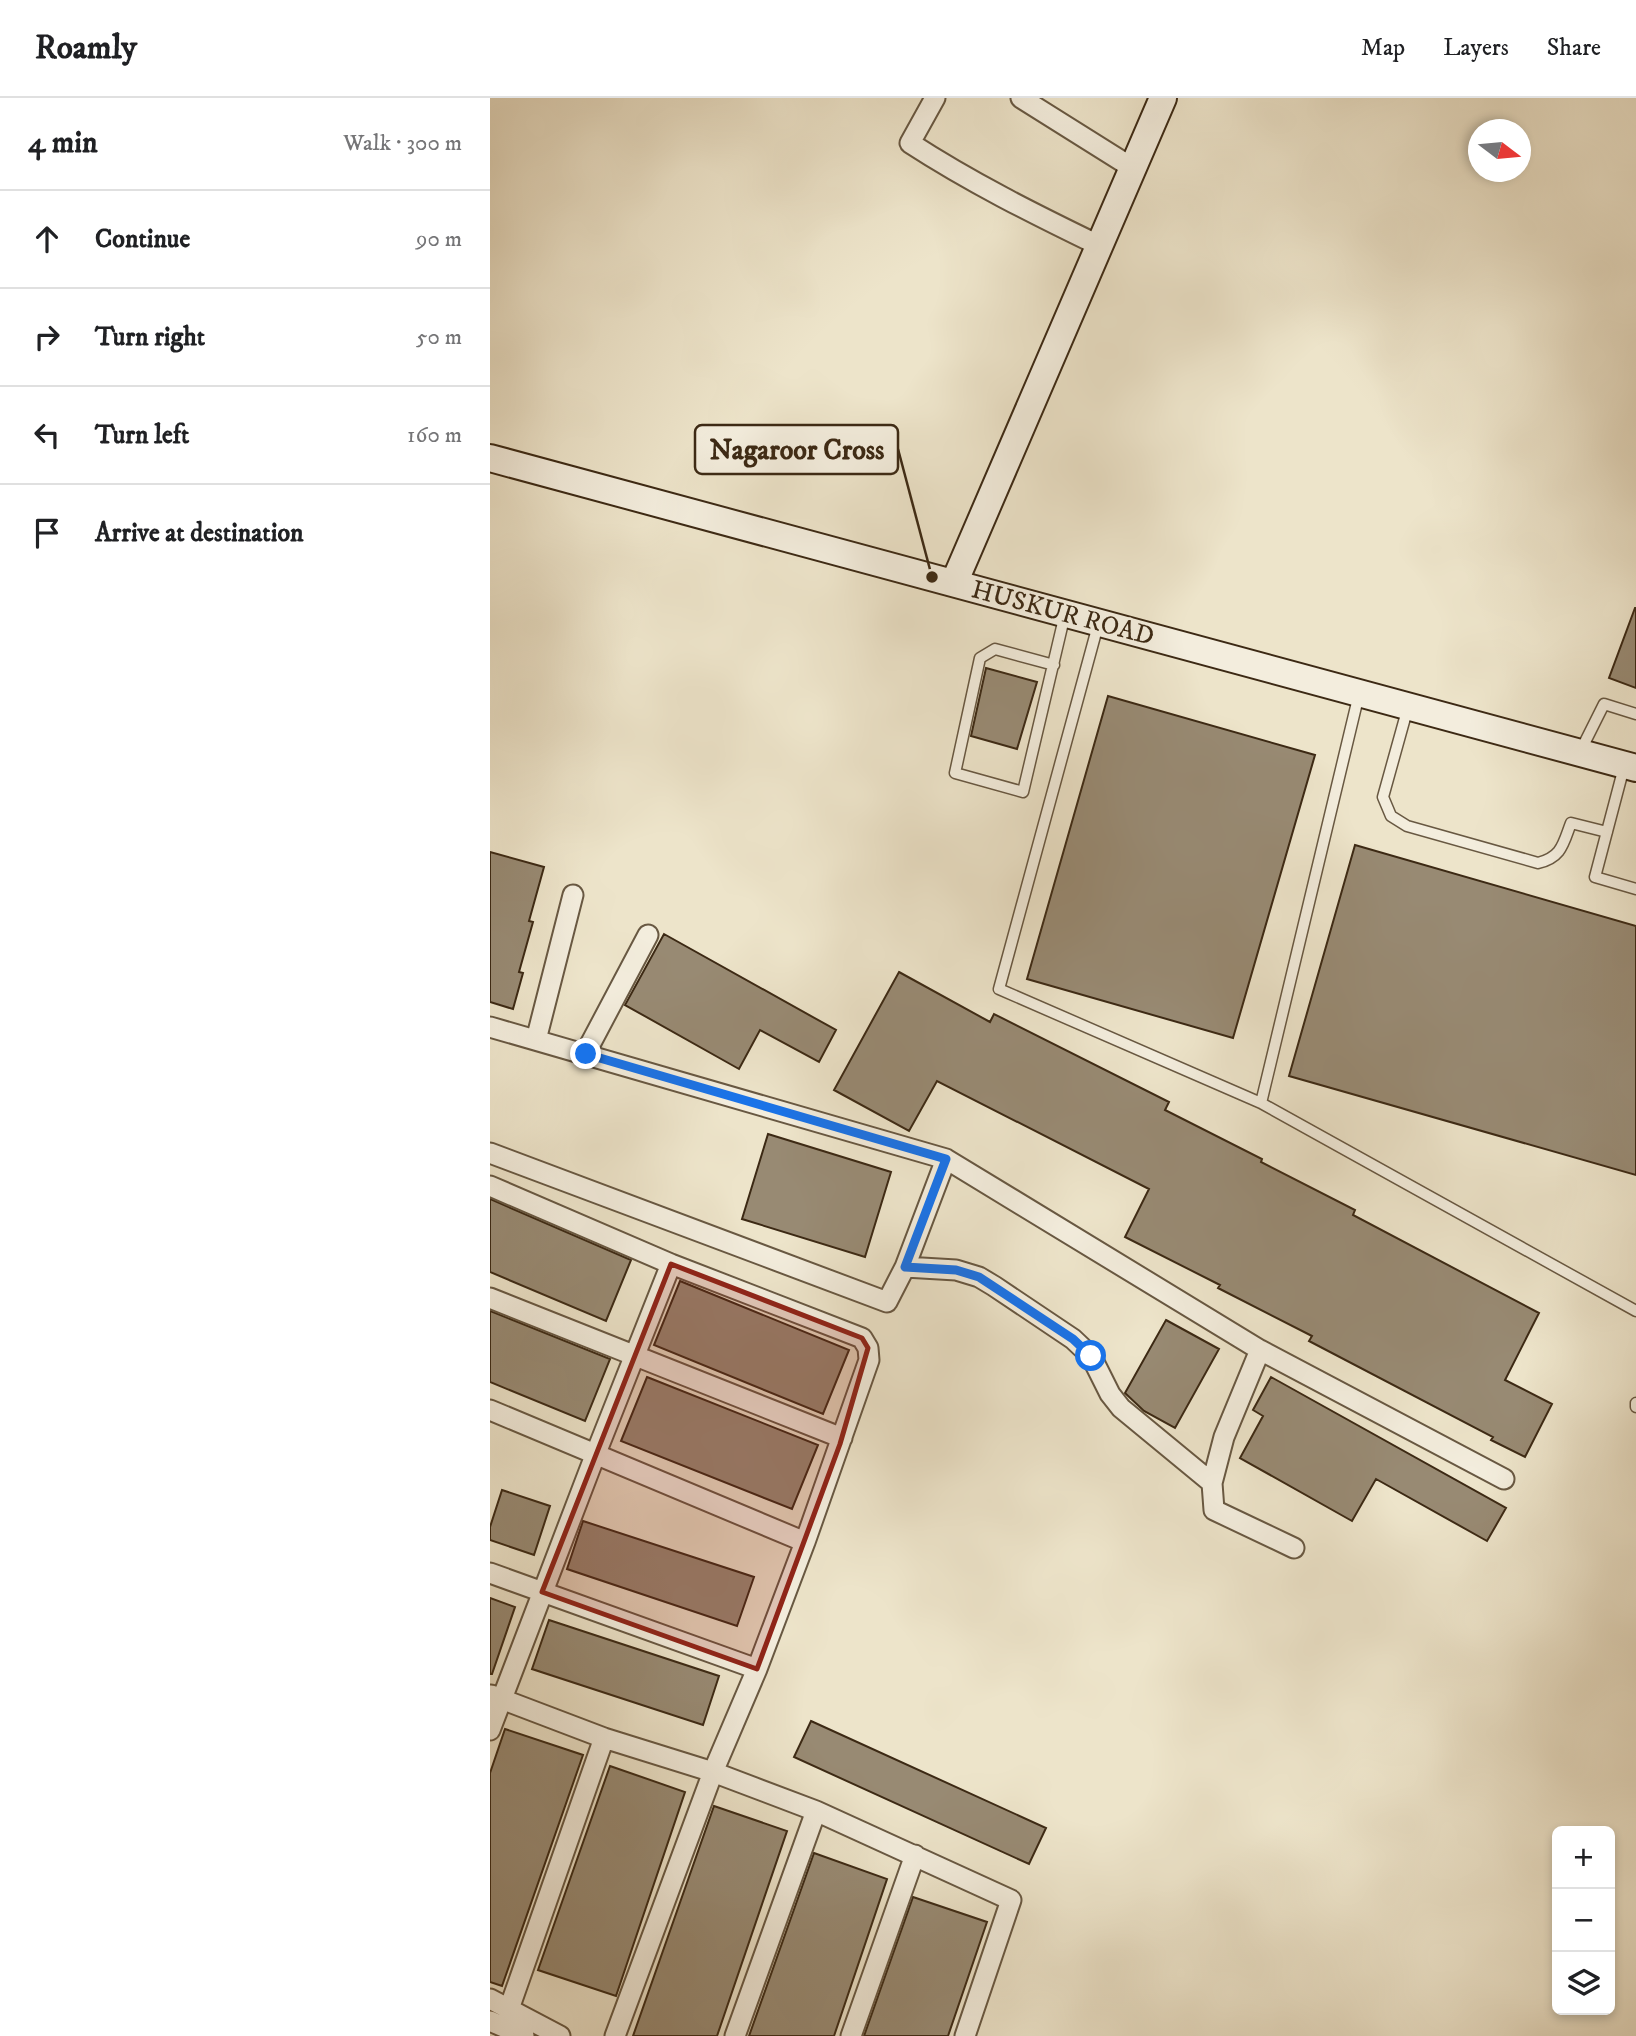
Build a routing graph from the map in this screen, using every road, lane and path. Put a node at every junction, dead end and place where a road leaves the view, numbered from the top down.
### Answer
1 (935, 98) edge
2 (1021, 98) edge
3 (1163, 98) edge
4 (1131, 167) junction
5 (1098, 245) junction
6 (490, 458) edge
7 (954, 583) junction
8 (1065, 613) junction
9 (1099, 621) junction
10 (1054, 665) junction
11 (1359, 693) junction
12 (1409, 706) junction
13 (1636, 714) edge
14 (1579, 753) junction
15 (1630, 766) edge
16 (1607, 832) junction
17 (1636, 889) edge
18 (573, 895) dead end
19 (648, 934) dead end
20 (490, 1027) edge
21 (536, 1040) junction
22 (586, 1054) junction
23 (1261, 1103) junction
24 (490, 1153) edge
25 (946, 1159) junction
26 (490, 1186) edge
27 (671, 1264) junction
28 (905, 1267) junction
29 (490, 1298) edge
30 (1636, 1311) edge
31 (1260, 1350) junction
32 (636, 1356) junction
33 (490, 1410) edge
34 (842, 1438) junction
35 (596, 1453) junction
36 (1504, 1479) dead end
37 (1212, 1483) junction
38 (805, 1542) junction
39 (1293, 1548) dead end
40 (490, 1573) edge
41 (542, 1592) junction
42 (757, 1669) junction
43 (496, 1697) edge
44 (490, 1730) edge
45 (604, 1738) junction
46 (713, 1772) junction
47 (816, 1811) junction
48 (915, 1854) junction
49 (490, 1999) edge
50 (509, 2009) junction
51 (490, 2021) edge
52 (524, 2036) edge
53 (560, 2036) edge
54 (615, 2036) edge
55 (735, 2036) edge
56 (851, 2036) edge
57 (965, 2036) edge

1 - 5 street
2 - 4 street
3 - 4 street
4 - 5 street
5 - 7 street
6 - 7 street, HUSKUR ROAD
7 - 8 street, HUSKUR ROAD
8 - 9 street, HUSKUR ROAD
8 - 10 lane
9 - 11 street, HUSKUR ROAD
9 - 23 lane
10 - 10 lane
11 - 12 street, HUSKUR ROAD
11 - 23 lane
12 - 14 street, HUSKUR ROAD
12 - 16 lane
13 - 14 lane
14 - 15 street, HUSKUR ROAD
15 - 16 lane
16 - 17 lane
18 - 21 street
19 - 22 street
20 - 21 street
21 - 22 street
22 - 25 street
23 - 30 lane
24 - 28 street
25 - 28 street
25 - 31 street
26 - 27 street
27 - 32 street
27 - 34 street
28 - 37 street
29 - 32 street
31 - 36 street
31 - 37 street
32 - 34 street
32 - 35 street
33 - 35 street
34 - 38 street
35 - 38 street
35 - 41 street
37 - 39 street
38 - 42 street
40 - 41 street
41 - 42 street
41 - 43 street
42 - 46 street
43 - 44 street
43 - 45 street
45 - 46 street
45 - 50 street
46 - 47 street
46 - 54 street
47 - 48 street
47 - 55 street
48 - 56 street
48 - 57 street
49 - 50 street
50 - 53 street
51 - 52 street

